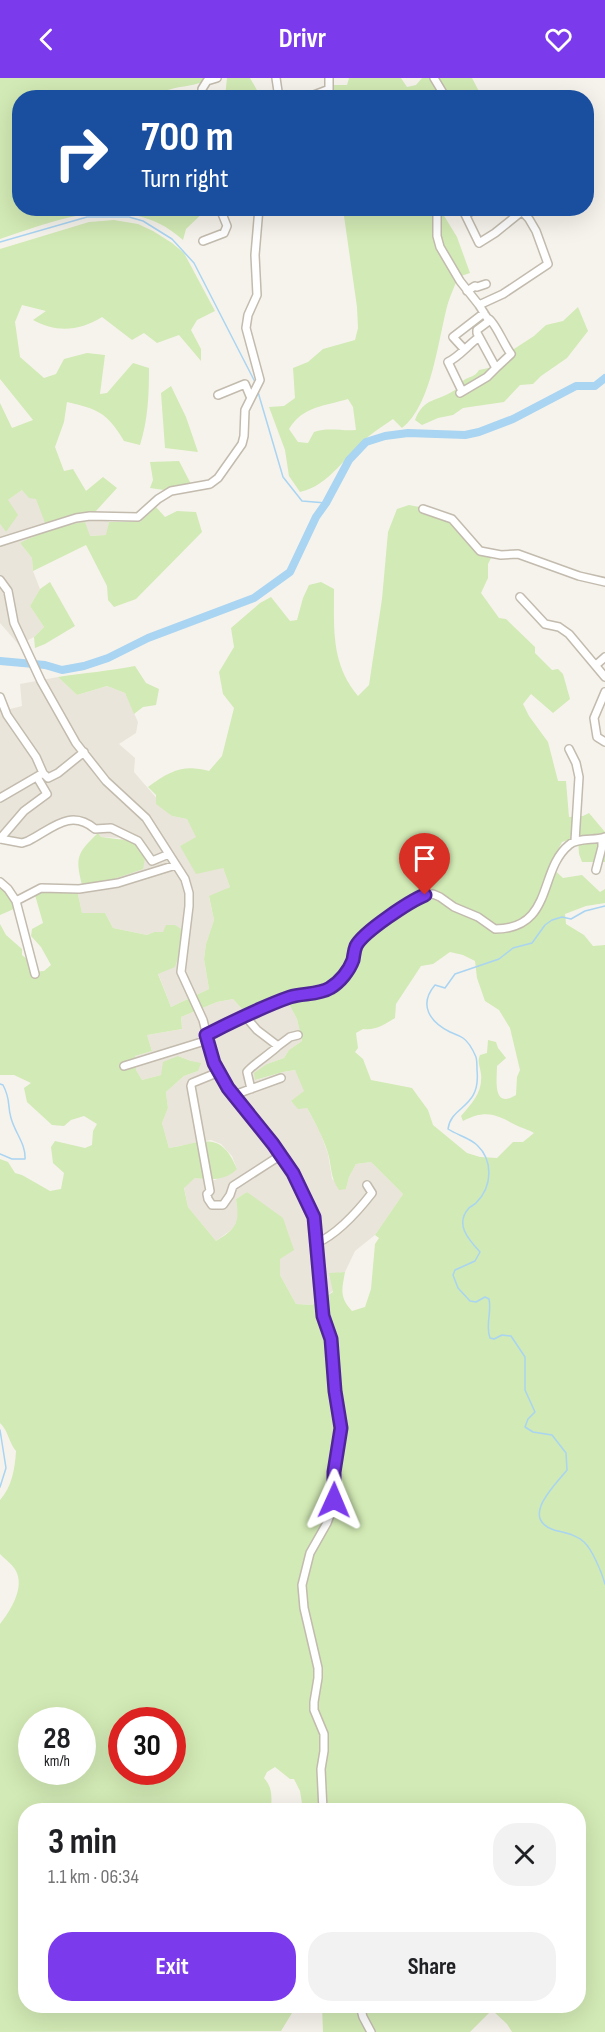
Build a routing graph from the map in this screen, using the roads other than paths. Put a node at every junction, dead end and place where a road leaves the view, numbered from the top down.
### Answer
1 (218, 78) edge
2 (202, 90) edge
3 (223, 216) edge
4 (258, 216) edge
5 (436, 216) edge
6 (466, 216) edge
7 (513, 216) edge
8 (527, 216) edge
9 (203, 241) dead end
10 (486, 284) dead end
11 (467, 291) junction
12 (479, 305) junction
13 (486, 316) junction
14 (479, 337) junction
15 (464, 349) junction
16 (496, 368) junction
17 (251, 394) junction
18 (218, 395) dead end
19 (423, 509) dead end
20 (0, 542) edge
21 (0, 580) edge
22 (605, 582) edge
23 (520, 597) dead end
24 (605, 657) edge
25 (596, 665) junction
26 (605, 677) edge
27 (605, 692) edge
28 (0, 697) edge
29 (3, 717) edge
30 (605, 742) edge
31 (569, 749) dead end
32 (84, 752) junction
33 (40, 775) junction
34 (1, 796) edge
35 (603, 838) edge
36 (0, 839) edge
37 (575, 841) junction
38 (169, 854) junction
39 (176, 865) junction
40 (596, 870) dead end
41 (0, 882) edge
42 (16, 902) junction
43 (35, 974) dead end
44 (245, 1016) junction
45 (298, 1035) dead end
46 (207, 1038) junction
47 (278, 1046) junction
48 (124, 1066) dead end
49 (219, 1072) junction
50 (281, 1078) dead end
51 (251, 1089) junction
52 (234, 1095) junction
53 (281, 1155) junction
54 (367, 1185) dead end
55 (317, 1243) junction
56 (323, 1803) edge
57 (363, 2013) edge
58 (371, 2032) edge

1 - 2 street
3 - 9 street
4 - 17 street
5 - 11 street
6 - 7 street
8 - 12 street
10 - 11 street
11 - 12 street
12 - 13 street
13 - 14 street
13 - 15 street
13 - 16 street
14 - 15 street
14 - 16 street
15 - 16 street
17 - 18 street
17 - 20 street
19 - 22 street
21 - 32 street
23 - 25 street
24 - 25 street
25 - 26 street
27 - 30 street
28 - 29 street
29 - 33 street
31 - 37 street
32 - 33 street
32 - 38 street
33 - 34 street
33 - 36 street
35 - 37 street
35 - 40 street
36 - 38 street
37 - 44 street
38 - 39 street
39 - 42 street
39 - 46 street
41 - 42 street
42 - 43 street
44 - 46 street
44 - 47 street
45 - 47 street
46 - 48 street
46 - 49 street
47 - 51 street
49 - 52 street
49 - 53 street
50 - 51 street
51 - 52 street
52 - 53 street
53 - 55 street
54 - 55 street
55 - 56 street
57 - 58 street

